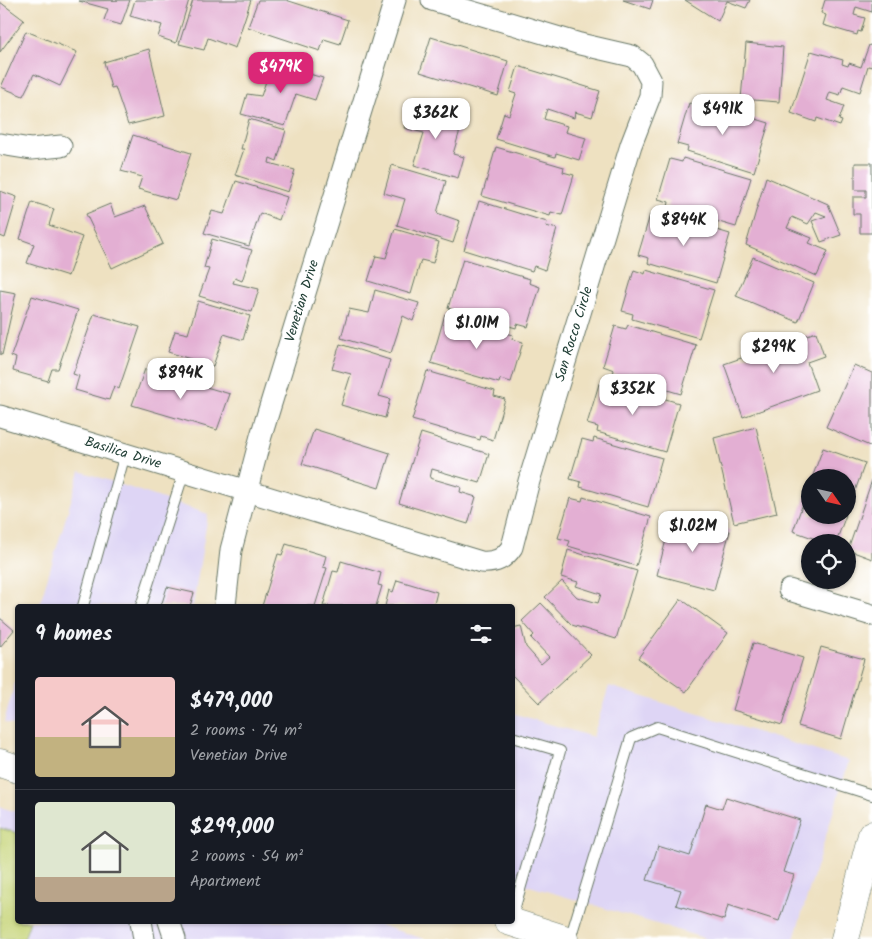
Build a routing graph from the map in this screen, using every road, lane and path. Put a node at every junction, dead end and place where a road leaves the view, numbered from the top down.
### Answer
1 (394, 0) edge
2 (432, 0) edge
3 (0, 144) edge
4 (61, 146) dead end
5 (0, 416) edge
6 (125, 454) junction
7 (184, 472) junction
8 (246, 491) junction
9 (788, 590) dead end
10 (84, 604) edge
11 (142, 604) edge
12 (225, 604) edge
13 (872, 615) edge
14 (515, 739) edge
15 (0, 763) edge
16 (15, 768) edge
17 (872, 795) edge
18 (872, 835) edge
19 (515, 906) edge
20 (515, 921) edge
21 (142, 924) edge
22 (170, 924) edge
23 (144, 939) edge
24 (176, 939) edge
25 (564, 939) edge
26 (570, 939) edge
27 (845, 939) edge

1 - 8 street, Venetian Drive
2 - 8 street, San Rocco Circle
3 - 4 street
5 - 6 street, Basilica Drive
6 - 7 street, Basilica Drive
6 - 10 lane
7 - 8 street, Basilica Drive
7 - 11 lane
8 - 12 street, Venetian Drive
9 - 13 street
14 - 19 lane
15 - 16 main road
17 - 26 lane
18 - 27 main road
20 - 25 main road
21 - 23 street
22 - 24 street

